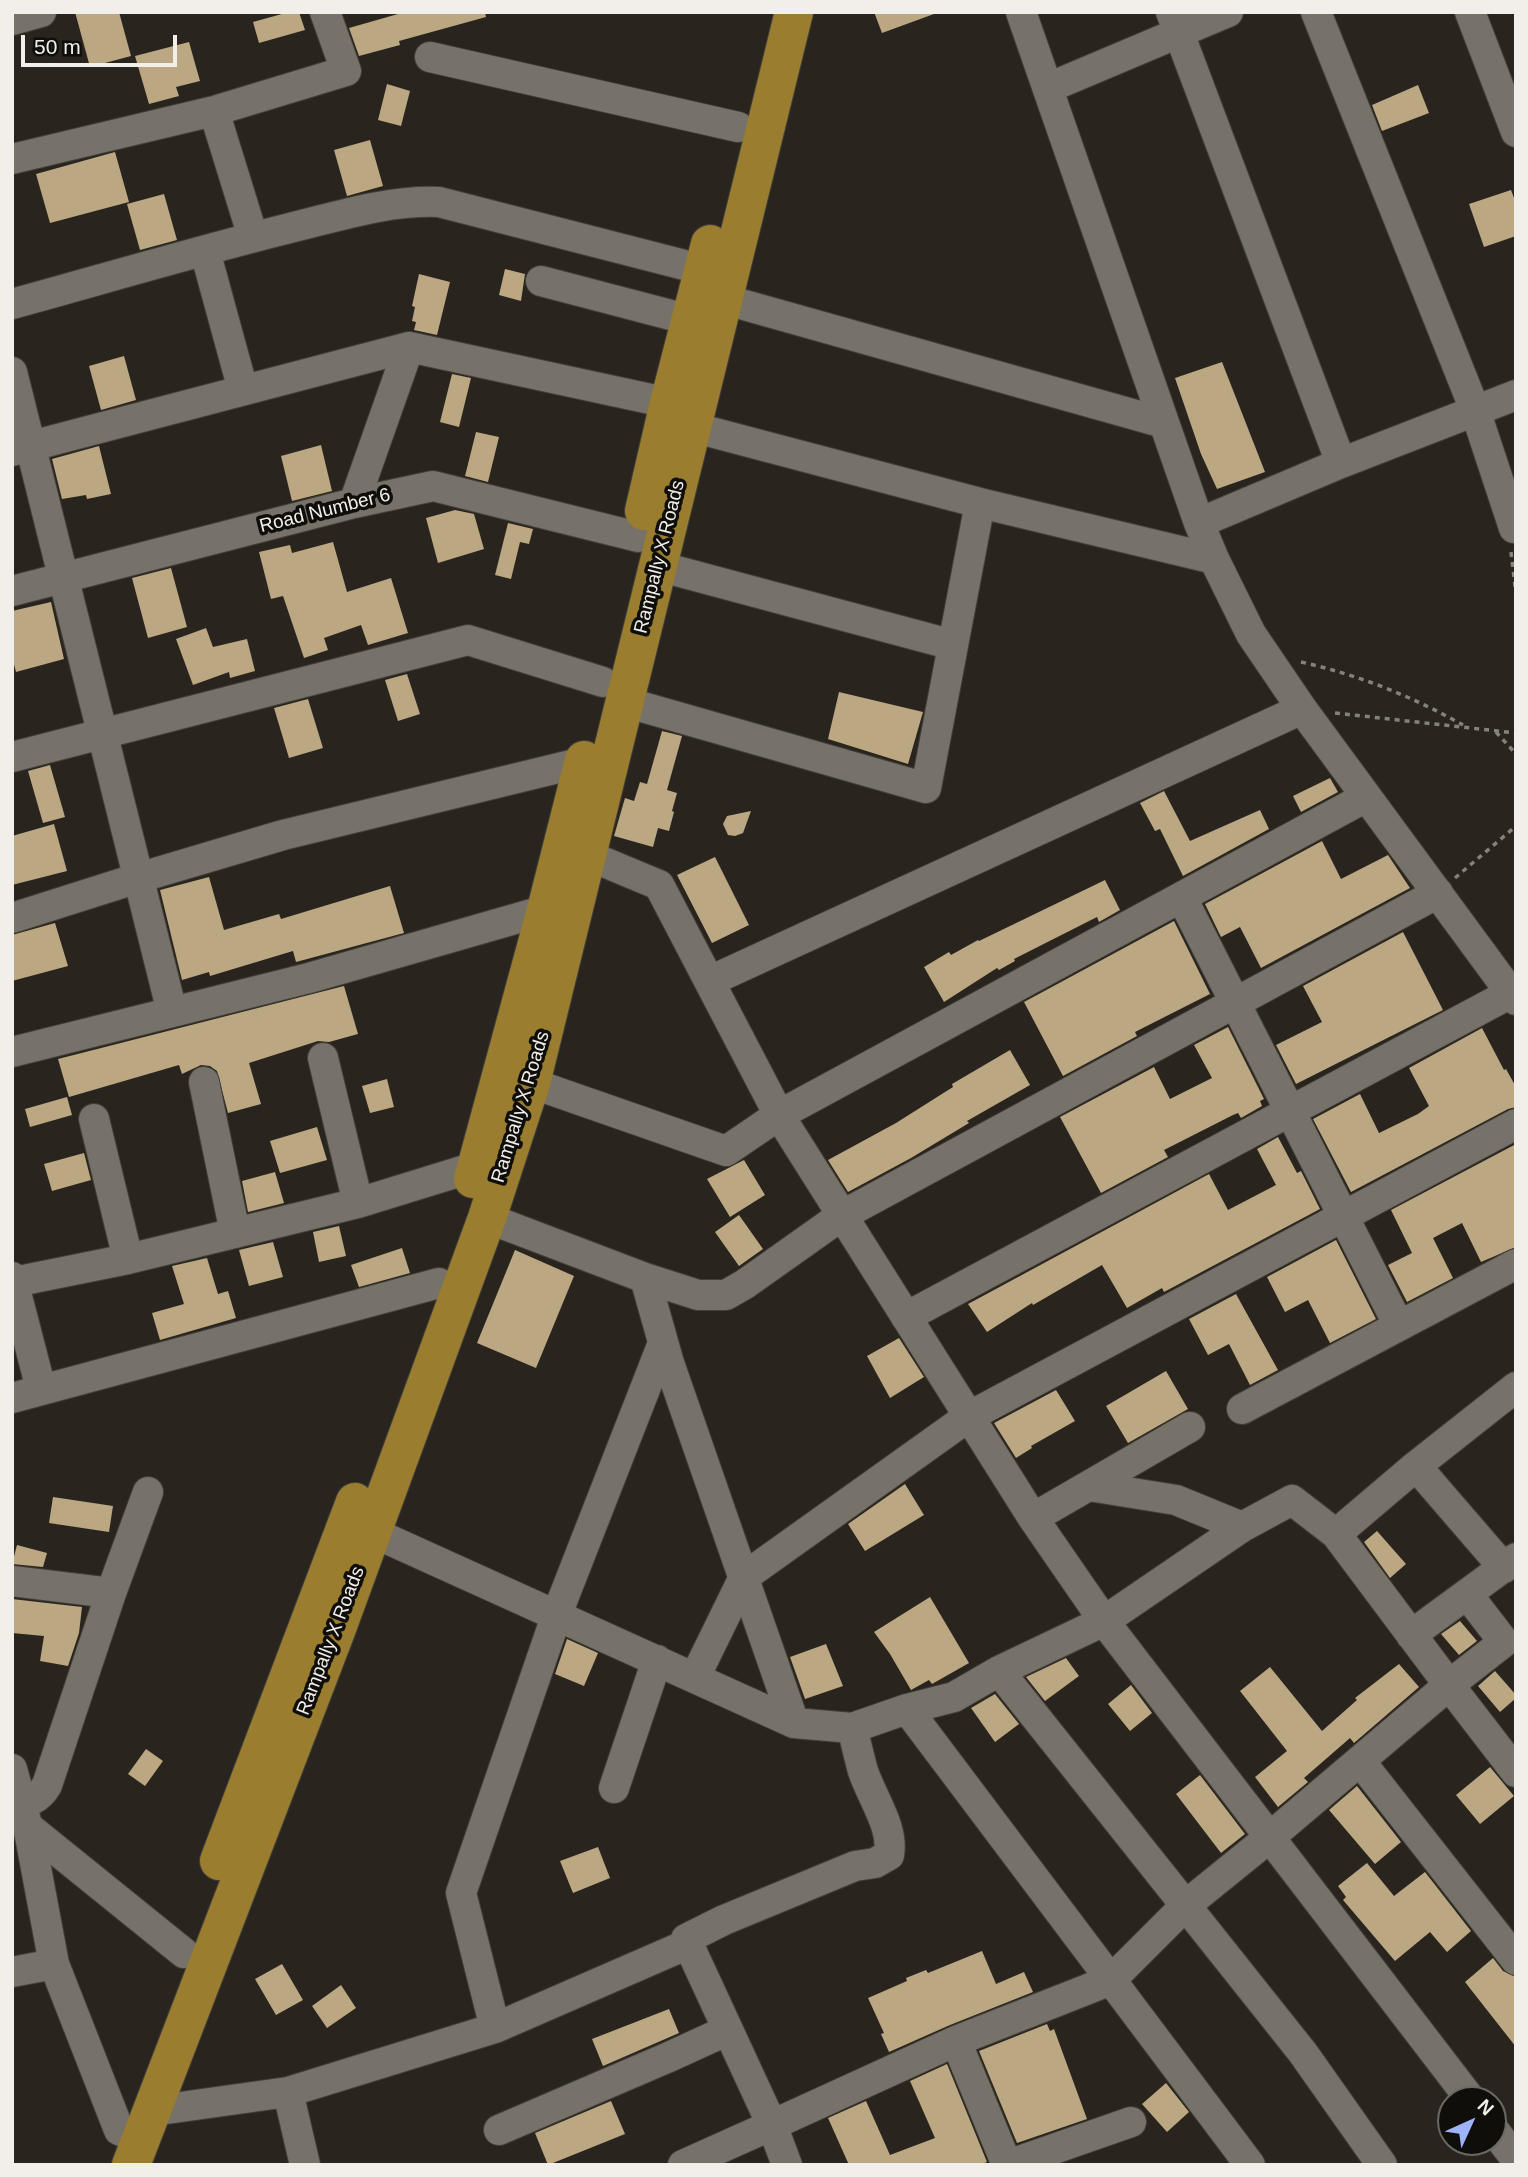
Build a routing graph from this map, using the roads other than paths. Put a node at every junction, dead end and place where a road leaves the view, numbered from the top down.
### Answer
1 (41, 12) edge
2 (325, 12) edge
3 (766, 12) edge
4 (794, 12) edge
5 (1021, 12) edge
6 (1228, 12) edge
7 (1316, 12) edge
8 (1470, 12) edge
9 (12, 20) edge
10 (1175, 23) edge
11 (430, 57) dead end
12 (1048, 88) junction
13 (214, 111) junction
14 (738, 127) junction
15 (1516, 132) edge
16 (12, 159) edge
17 (253, 237) junction
18 (205, 251) junction
19 (541, 281) dead end
20 (713, 285) junction
21 (12, 304) edge
22 (690, 320) junction
23 (409, 347) junction
24 (12, 372) edge
25 (243, 390) junction
26 (1516, 395) edge
27 (1475, 410) junction
28 (680, 415) junction
29 (1164, 423) junction
30 (21, 448) edge
31 (1341, 463) junction
32 (355, 503) junction
33 (980, 503) junction
34 (1199, 523) junction
35 (1514, 527) road end
36 (648, 552) junction
37 (1214, 559) junction
38 (64, 576) junction
39 (12, 591) edge
40 (953, 645) junction
41 (614, 692) junction
42 (1301, 709) junction
43 (102, 734) junction
44 (12, 757) edge
45 (583, 762) junction
46 (1366, 797) junction
47 (587, 855) junction
48 (138, 878) junction
49 (1438, 893) junction
50 (1182, 898) junction
51 (546, 910) junction
52 (12, 918) edge
53 (710, 981) junction
54 (1513, 996) edge
55 (1235, 1003) junction
56 (172, 1012) junction
57 (12, 1052) edge
58 (323, 1058) dead end
59 (204, 1082) dead end
60 (531, 1083) junction
61 (1290, 1111) junction
62 (779, 1115) junction
63 (94, 1119) dead end
64 (1516, 1124) edge
65 (478, 1167) junction
66 (358, 1203) junction
67 (841, 1216) junction
68 (1343, 1216) junction
69 (487, 1218) junction
70 (234, 1233) junction
71 (128, 1259) junction
72 (1516, 1264) edge
73 (645, 1278) junction
74 (13, 1280) edge
75 (439, 1283) junction
76 (906, 1317) junction
77 (1399, 1326) junction
78 (663, 1343) junction
79 (1516, 1387) edge
80 (41, 1390) junction
81 (12, 1398) edge
82 (1242, 1409) dead end
83 (968, 1417) junction
84 (1190, 1427) dead end
85 (1416, 1466) junction
86 (1089, 1486) junction
87 (148, 1492) dead end
88 (1033, 1518) junction
89 (1242, 1527) junction
90 (372, 1532) junction
91 (1336, 1534) junction
92 (1510, 1563) edge
93 (744, 1577) junction
94 (12, 1581) edge
95 (111, 1593) junction
96 (1467, 1594) junction
97 (557, 1614) junction
98 (1104, 1621) junction
99 (1411, 1635) junction
100 (657, 1660) junction
101 (999, 1671) junction
102 (695, 1677) junction
103 (1449, 1685) junction
104 (907, 1709) junction
105 (794, 1723) junction
106 (852, 1728) junction
107 (1360, 1761) junction
108 (12, 1769) edge
109 (1516, 1772) edge
110 (614, 1788) dead end
111 (20, 1812) edge
112 (1270, 1837) junction
113 (1186, 1905) junction
114 (688, 1944) junction
115 (184, 1953) junction
116 (1516, 1960) edge
117 (54, 1964) junction
118 (12, 1972) edge
119 (1111, 1980) junction
120 (495, 2028) junction
121 (728, 2030) junction
122 (956, 2041) junction
123 (1460, 2086) edge
124 (288, 2092) junction
125 (1131, 2122) dead end
126 (772, 2126) junction
127 (499, 2130) dead end
128 (136, 2136) edge
129 (105, 2165) edge
130 (305, 2165) edge
131 (683, 2165) edge
132 (787, 2165) edge
133 (1008, 2165) edge
134 (1250, 2165) edge
135 (1382, 2165) edge

1 - 9 street
2 - 13 street
3 - 14 main road
4 - 20 main road
5 - 12 street
6 - 10 street
7 - 27 street
8 - 15 street
10 - 12 street
10 - 31 street
11 - 14 street
12 - 29 street
13 - 16 street
13 - 17 street
14 - 20 main road
17 - 18 street
17 - 20 street
18 - 21 street
18 - 25 street
19 - 22 street
20 - 22 main road
20 - 28 main road
20 - 29 street
22 - 28 main road
23 - 25 street
23 - 28 street
23 - 32 street
24 - 30 street
25 - 30 street
26 - 27 street
27 - 31 street
27 - 35 street
28 - 33 street
28 - 36 main road
29 - 34 street
30 - 38 street
31 - 34 street
32 - 36 street, Road Number 6
32 - 38 street, Road Number 6
33 - 37 street
33 - 40 street
34 - 37 street
36 - 40 street, Road Number 6
36 - 41 main road
37 - 42 street
38 - 39 street, Road Number 6
38 - 43 street
40 - 41 street
41 - 43 street
41 - 45 main road
41 - 47 main road, Rampally X Roads
42 - 46 street
42 - 53 street
43 - 44 street
43 - 48 street
45 - 48 street
45 - 51 main road
46 - 49 street
46 - 50 street
47 - 53 street
47 - 60 main road, Rampally X Roads
48 - 52 street
48 - 56 street
49 - 54 street
49 - 55 street
50 - 55 street
50 - 62 street
51 - 56 street
51 - 65 main road
53 - 62 street
54 - 61 street
55 - 61 street
55 - 67 street
56 - 57 street
58 - 66 street
59 - 70 street
60 - 62 street
60 - 69 main road, Rampally X Roads
61 - 68 street
61 - 76 street
62 - 67 street
63 - 71 street
64 - 68 street
65 - 66 street
65 - 75 main road
66 - 70 street
67 - 73 street
67 - 76 street
68 - 77 street
68 - 83 street
69 - 73 street
69 - 90 main road, Rampally X Roads
70 - 71 street
71 - 74 street
72 - 77 street
73 - 78 street
74 - 80 street
75 - 80 street
75 - 115 main road
76 - 83 street
77 - 82 street
78 - 93 street
78 - 97 street
79 - 85 street
80 - 81 street
83 - 88 street
83 - 93 street
84 - 86 street
85 - 91 street
85 - 92 street
86 - 88 street
86 - 89 street
87 - 95 street
88 - 98 street
89 - 91 street
89 - 98 street
90 - 97 street
90 - 128 main road, Rampally X Roads
91 - 99 street
92 - 96 street
93 - 102 street
93 - 105 street
94 - 95 street
95 - 111 street
96 - 99 street
96 - 103 street
97 - 100 street
97 - 120 street
98 - 101 street
98 - 112 street
99 - 103 street
100 - 102 street
100 - 110 street
101 - 104 street
101 - 113 street
102 - 105 street
103 - 107 street
103 - 109 street
104 - 106 street
104 - 119 street
105 - 106 street
106 - 114 street
107 - 112 street
107 - 116 street
108 - 111 street
111 - 115 street
111 - 117 street
112 - 113 street
112 - 123 street
113 - 119 street
113 - 135 street
114 - 120 street
114 - 121 street
115 - 128 main road
117 - 118 street
117 - 128 street
119 - 122 street
119 - 134 street
120 - 124 street
121 - 126 street
121 - 127 street
122 - 126 street
122 - 133 street
124 - 128 street
124 - 130 street
125 - 133 street
126 - 131 street
126 - 132 street
128 - 129 main road

